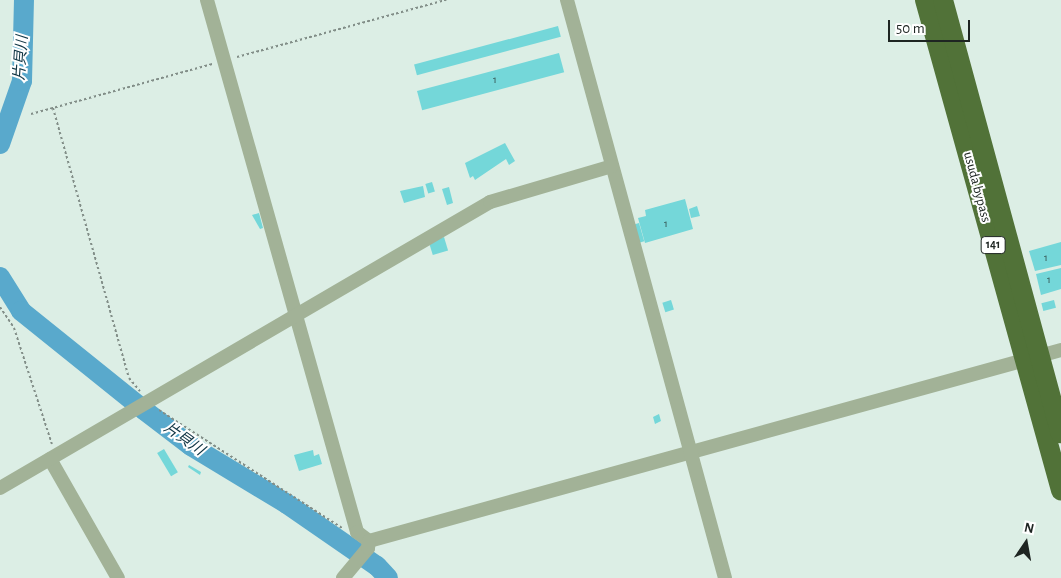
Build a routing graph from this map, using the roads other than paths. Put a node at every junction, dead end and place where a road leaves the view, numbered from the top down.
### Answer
1 (207, 0) edge
2 (567, 0) edge
3 (925, 0) edge
4 (942, 0) edge
5 (612, 166) junction
6 (295, 316) junction
7 (1061, 350) edge
8 (1032, 358) junction
9 (1061, 433) edge
10 (690, 452) junction
11 (53, 457) junction
12 (0, 488) edge
13 (1061, 490) edge
14 (367, 542) junction
15 (118, 578) edge
16 (342, 578) edge
17 (725, 578) edge

1 - 6 street
2 - 5 street
3 - 8 highway, usuda bypass / 141
4 - 8 highway, usuda bypass / 141
5 - 6 street
5 - 10 street
6 - 11 street
6 - 14 street
7 - 8 street
8 - 9 highway, usuda bypass / 141
8 - 10 street
8 - 13 highway, usuda bypass / 141
10 - 14 street
10 - 17 street
11 - 12 street
11 - 15 street
14 - 16 street

